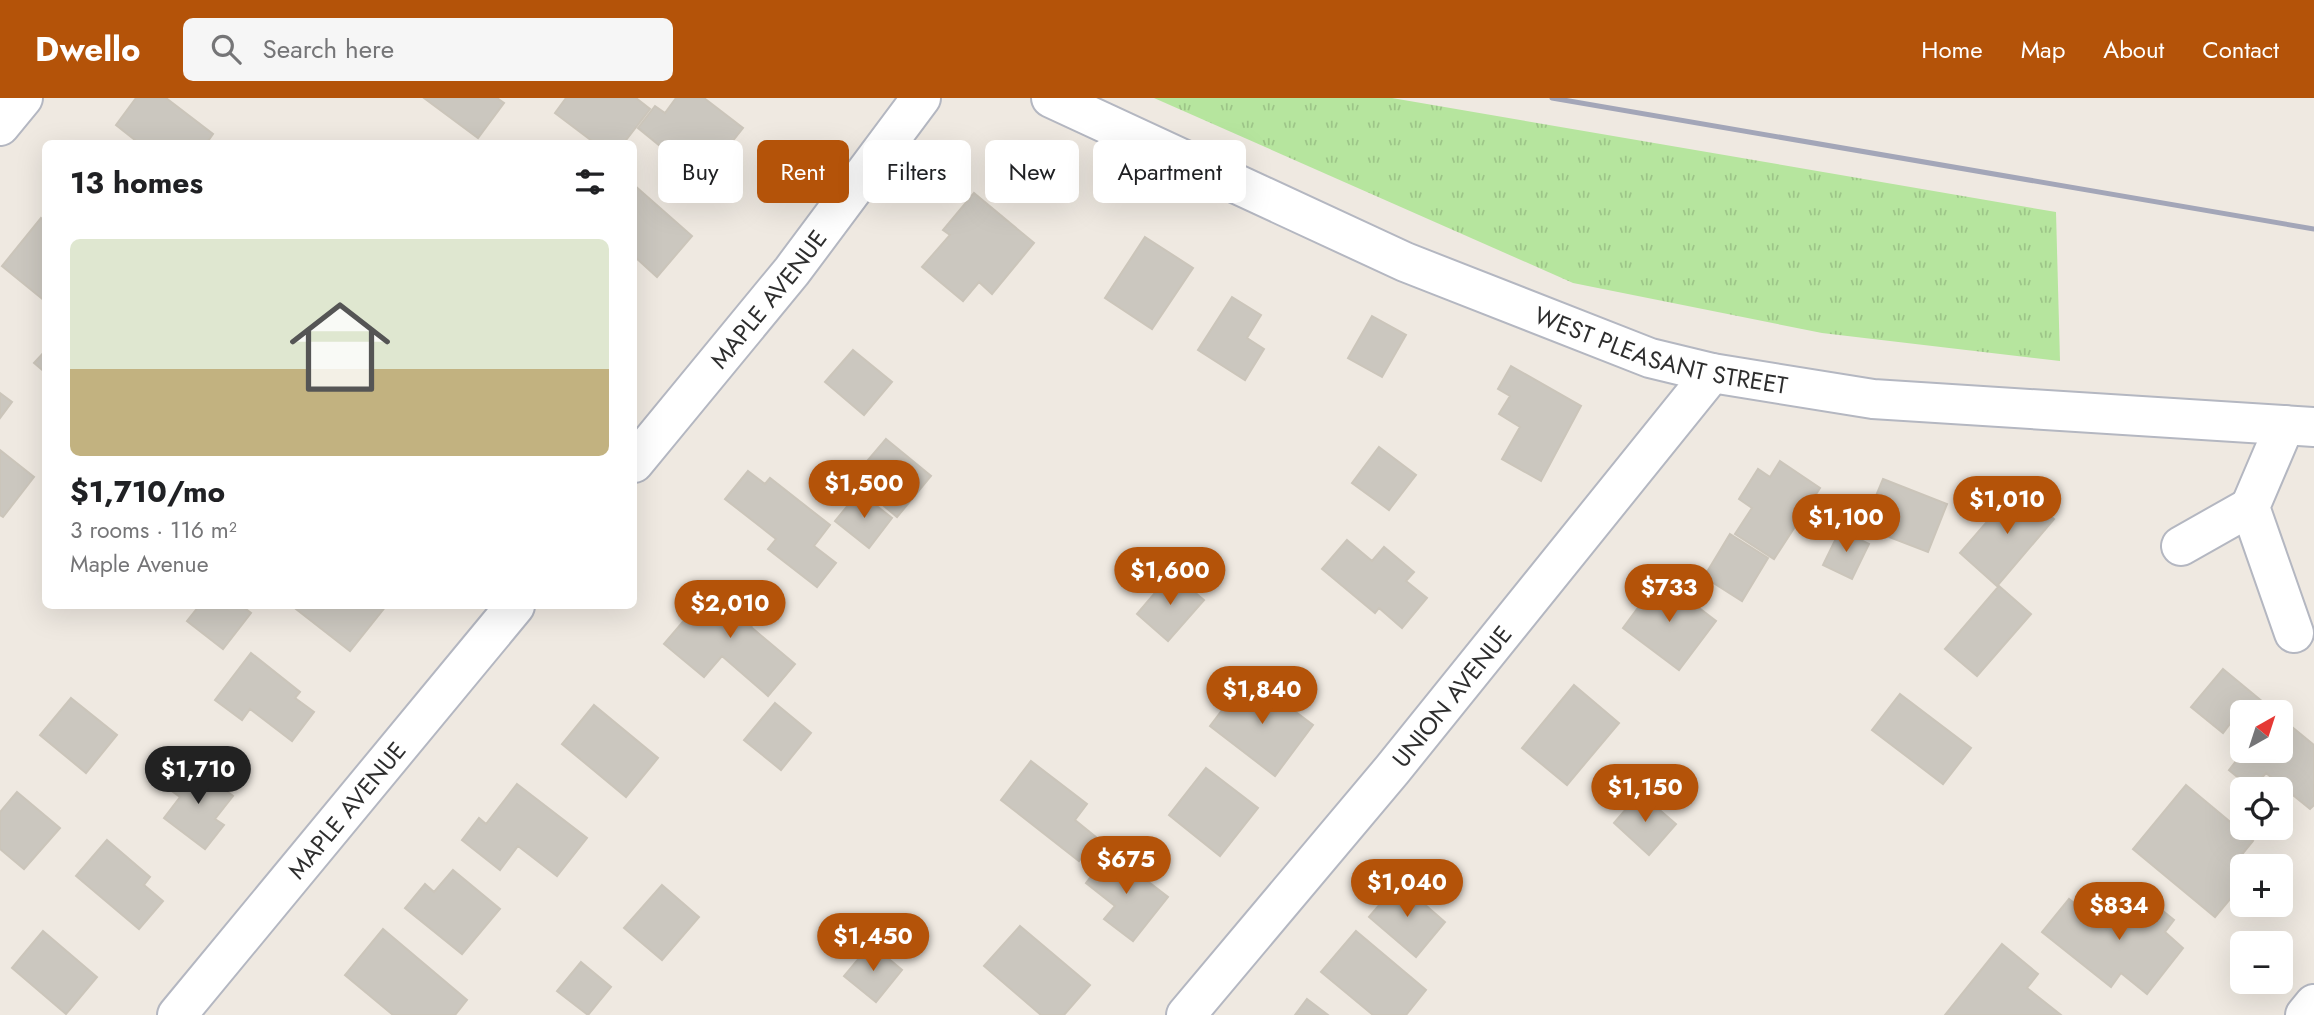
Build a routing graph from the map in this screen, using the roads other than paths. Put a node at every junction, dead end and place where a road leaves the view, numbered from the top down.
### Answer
1 (23, 98) edge
2 (921, 98) edge
3 (1051, 98) edge
4 (0, 126) edge
5 (1712, 373) junction
6 (2299, 426) edge
7 (637, 459) edge
8 (2250, 507) junction
9 (2181, 546) dead end
10 (513, 609) edge
11 (2294, 633) dead end
12 (2314, 1004) edge
13 (177, 1015) edge
14 (1186, 1015) edge
15 (2305, 1015) edge

1 - 4 street
2 - 7 street, MAPLE AVENUE
3 - 5 street, WEST PLEASANT STREET
5 - 6 street, WEST PLEASANT STREET
5 - 14 street, UNION AVENUE
6 - 8 street
8 - 9 street
8 - 11 street
10 - 13 street, MAPLE AVENUE
12 - 15 street

